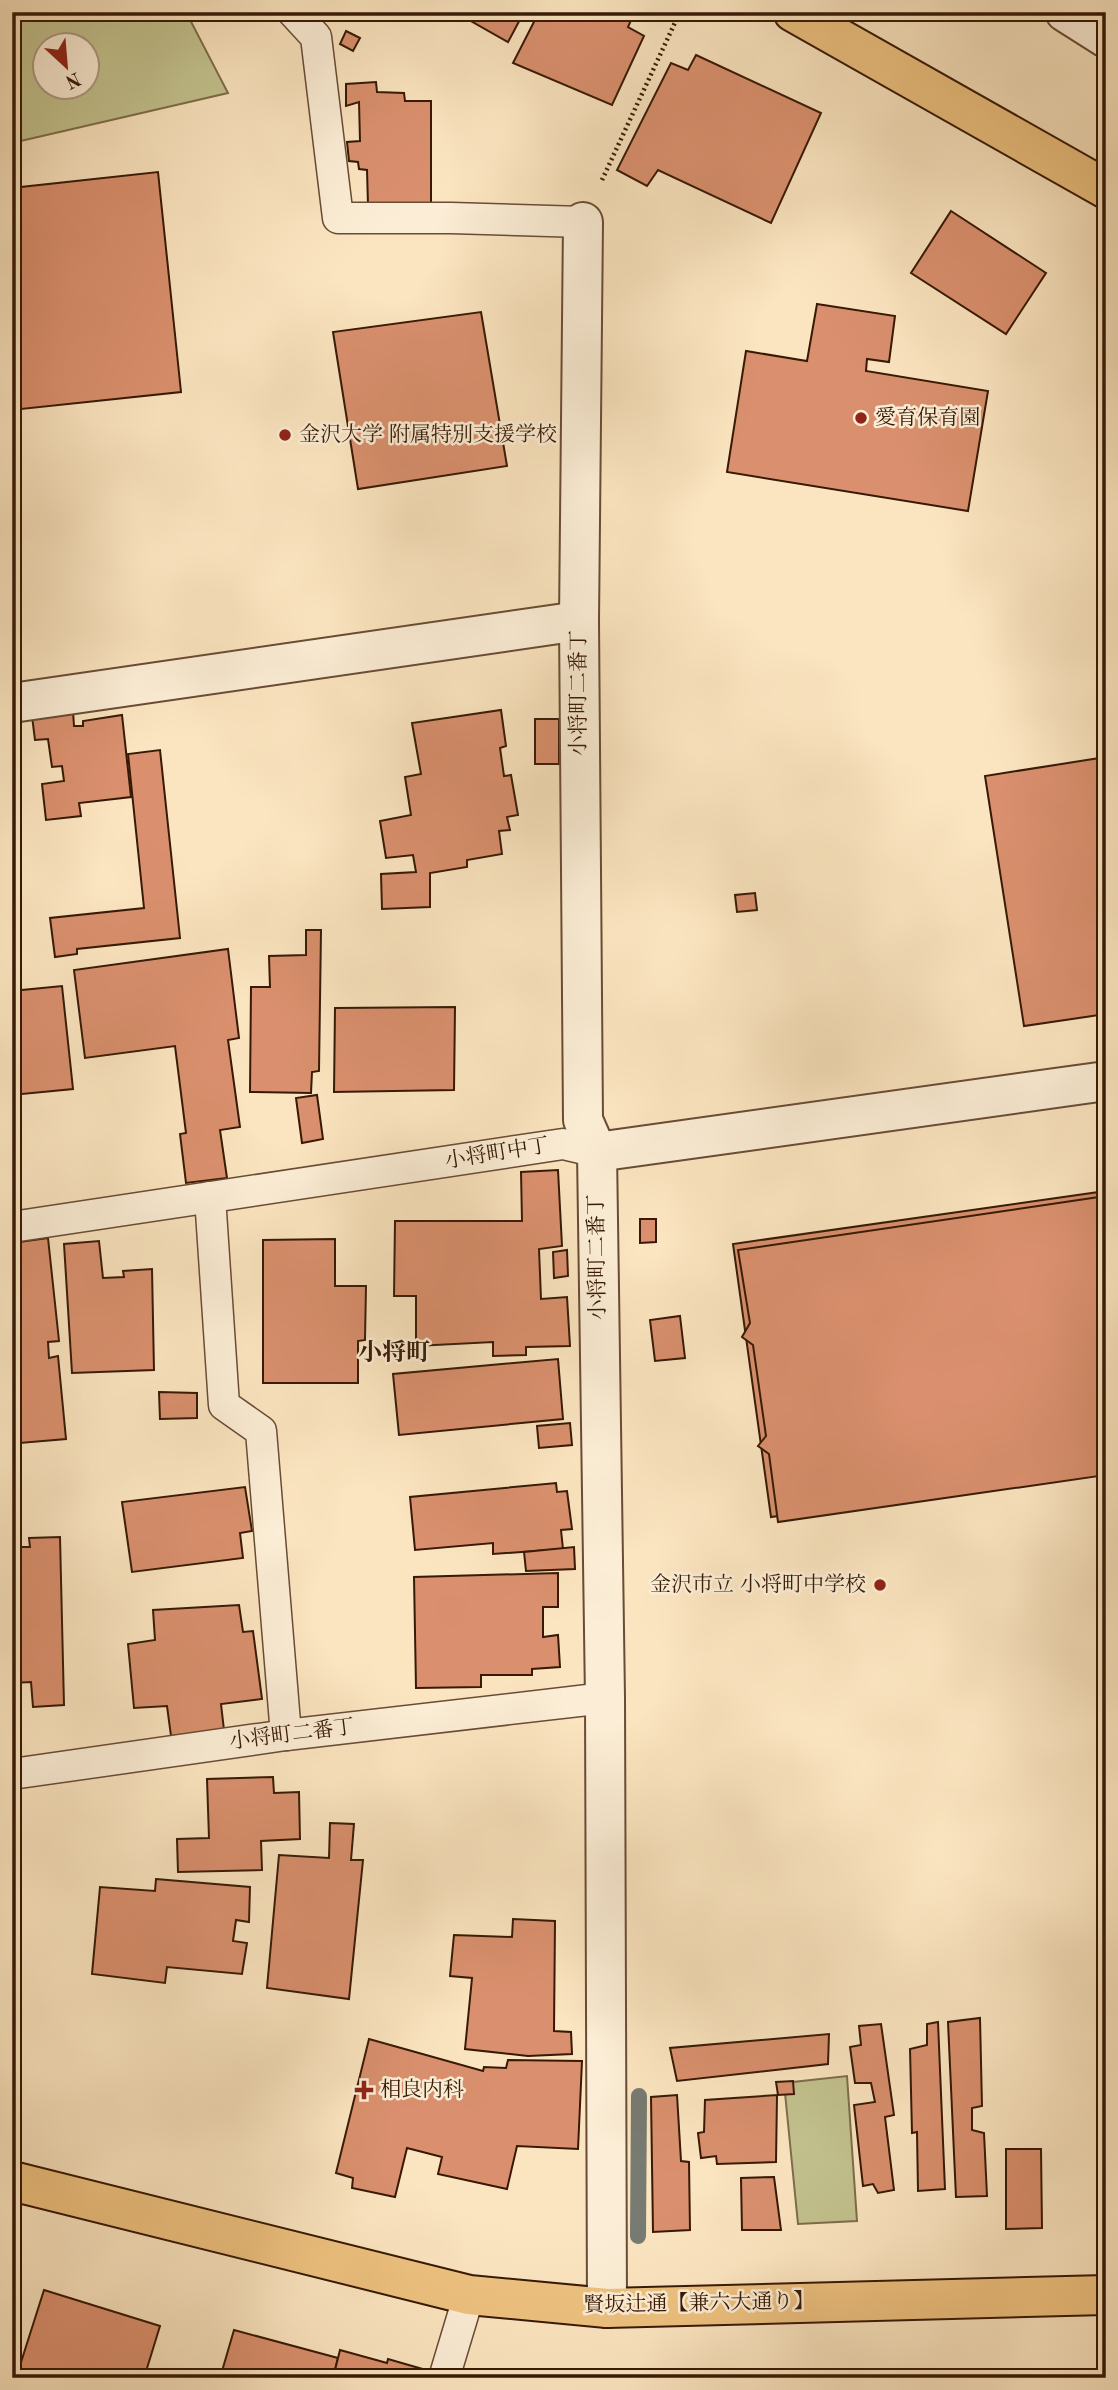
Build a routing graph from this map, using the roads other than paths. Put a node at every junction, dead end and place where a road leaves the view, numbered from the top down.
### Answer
1 (293, 12) edge
2 (793, 12) edge
3 (1065, 12) edge
4 (1106, 38) edge
5 (1106, 189) edge
6 (583, 222) joint
7 (579, 621) junction
8 (12, 703) edge
9 (1106, 1082) edge
10 (597, 1152) junction
11 (210, 1197) junction
12 (12, 1227) edge
13 (605, 1698) junction
14 (286, 1735) junction
15 (12, 1774) edge
16 (12, 2181) edge
17 (469, 2295) junction
18 (1106, 2295) edge
19 (607, 2308) junction
20 (444, 2378) edge

1 - 6 lane
2 - 5 main road
3 - 4 street
6 - 7 street, 小将町二番丁
7 - 8 street
7 - 10 street, 小将町二番丁
9 - 10 street, 小将町中丁
10 - 11 lane, 小将町中丁
10 - 13 street, 小将町二番丁
11 - 12 lane, 小将町中丁
11 - 14 lane
13 - 14 lane, 小将町二番丁
13 - 19 street
14 - 15 lane, 小将町二番丁
16 - 17 main road, 賢坂辻通【兼六大通り】
17 - 19 main road, 賢坂辻通【兼六大通り】
17 - 20 lane
18 - 19 main road, 賢坂辻通【兼六大通り】

